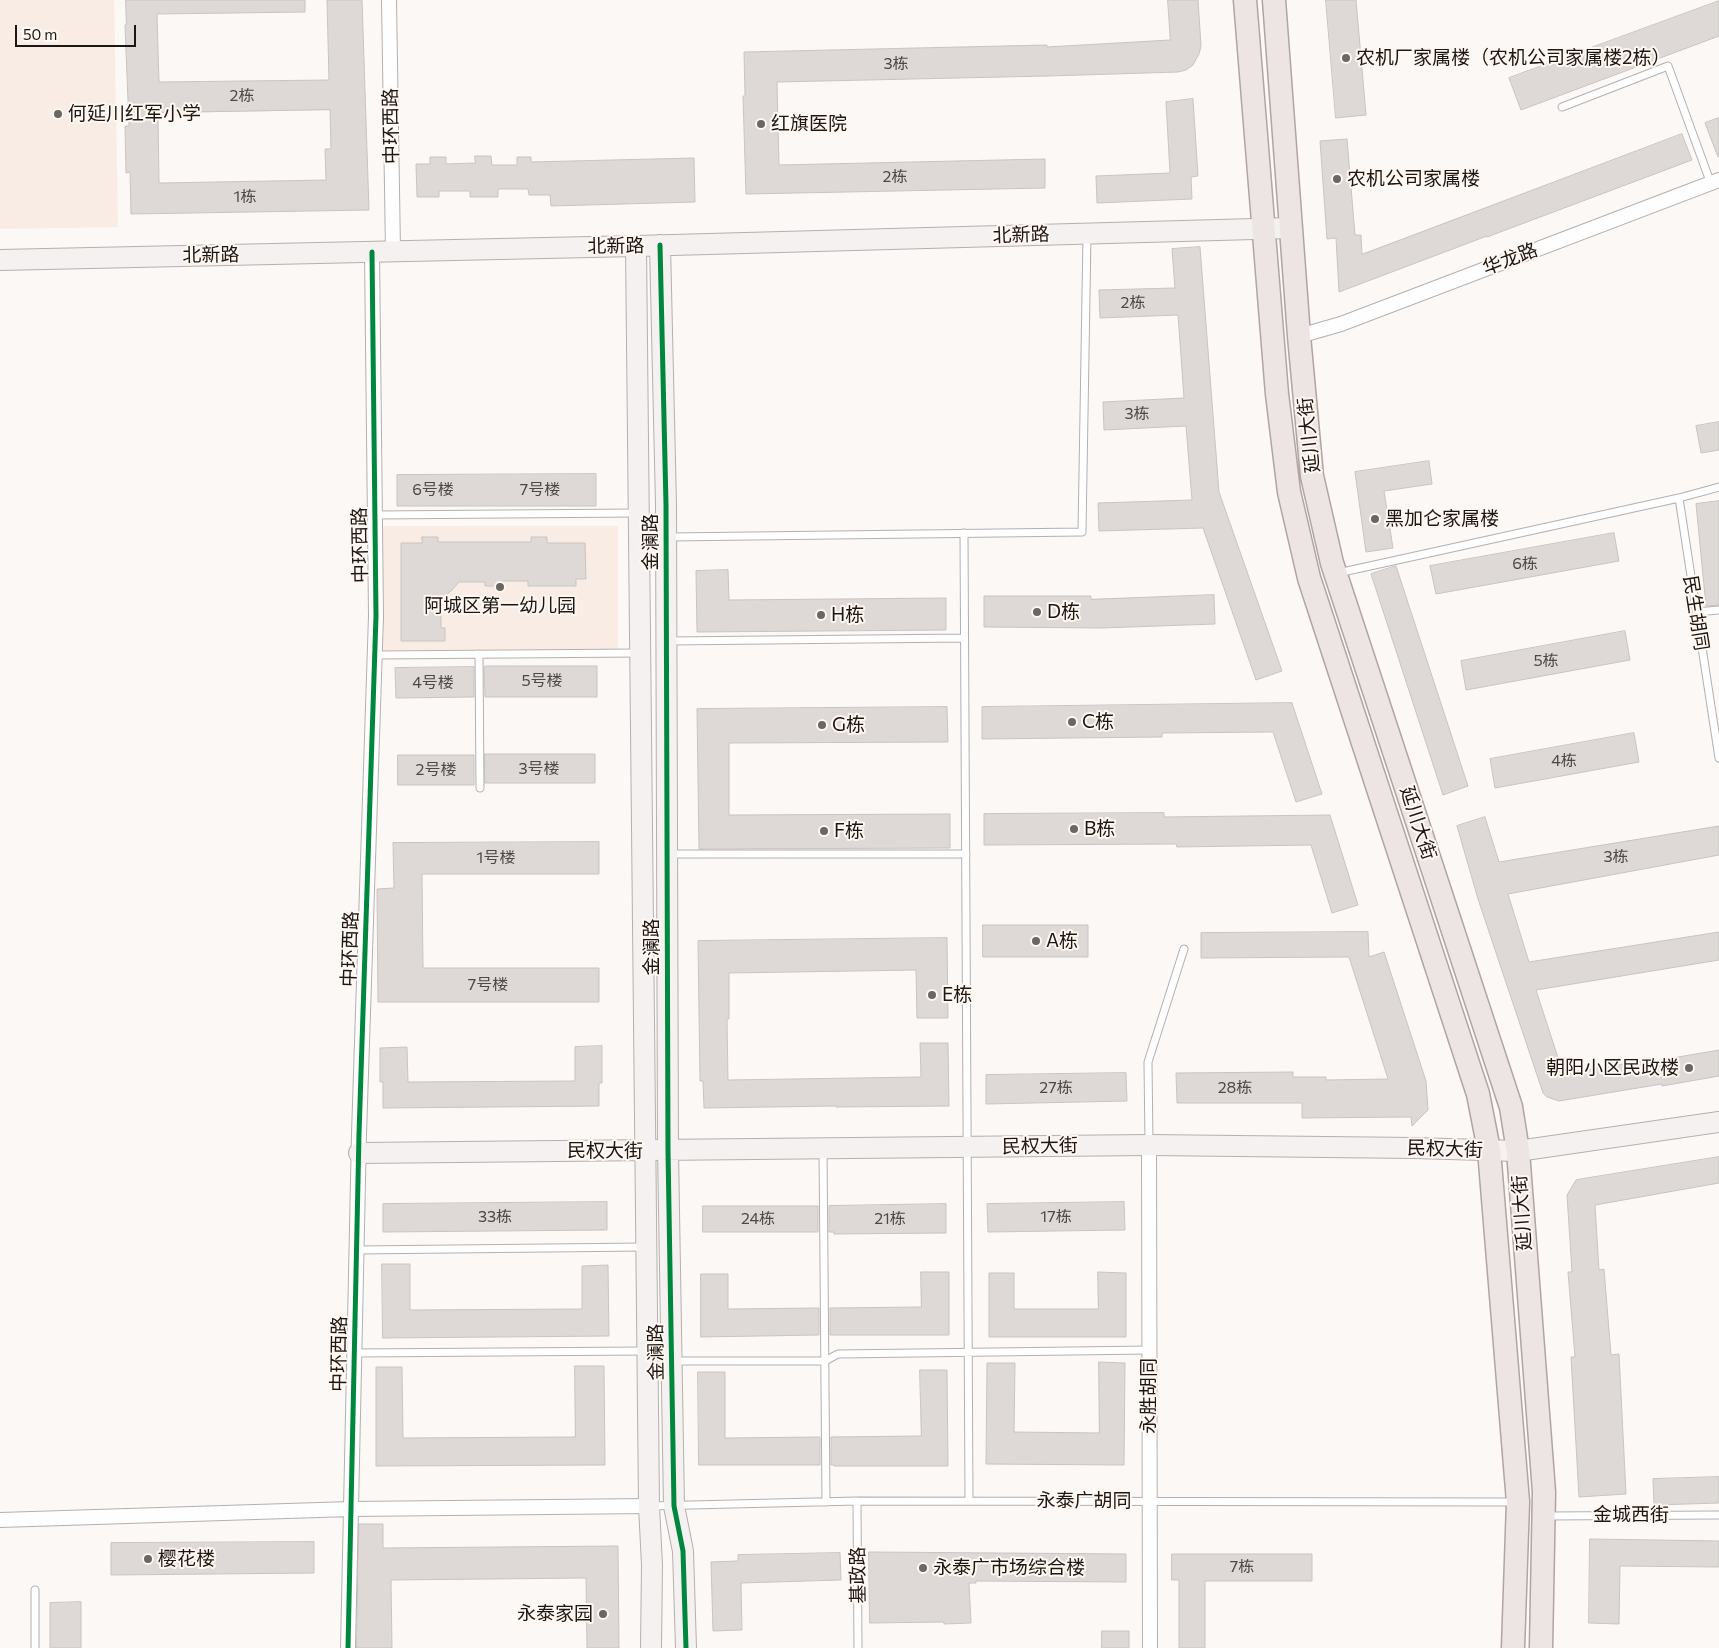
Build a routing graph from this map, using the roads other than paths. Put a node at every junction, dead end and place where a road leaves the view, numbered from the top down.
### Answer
1 (389, 0) edge
2 (1245, 0) edge
3 (1274, 0) edge
4 (1562, 107) dead end
5 (1715, 182) edge
6 (1291, 228) junction
7 (1263, 229) junction
8 (1088, 234) junction
9 (660, 245) junction
10 (636, 246) junction
11 (393, 251) junction
12 (372, 252) junction
13 (0, 260) edge
14 (1299, 336) junction
15 (1719, 487) edge
16 (1678, 498) junction
17 (639, 513) junction
18 (375, 515) junction
19 (964, 533) junction
20 (666, 537) junction
21 (1336, 574) junction
22 (1719, 610) edge
23 (1696, 612) junction
24 (964, 638) junction
25 (666, 641) junction
26 (640, 653) junction
27 (479, 654) junction
28 (375, 655) junction
29 (1719, 758) edge
30 (480, 788) dead end
31 (667, 854) junction
32 (966, 854) junction
33 (1184, 949) dead end
34 (1719, 1122) edge
35 (1149, 1145) junction
36 (967, 1147) junction
37 (823, 1149) junction
38 (1489, 1150) junction
39 (646, 1151) junction
40 (668, 1151) junction
41 (1518, 1151) junction
42 (359, 1153) junction
43 (646, 1247) junction
44 (356, 1250) junction
45 (1149, 1350) junction
46 (647, 1351) junction
47 (968, 1352) junction
48 (354, 1353) junction
49 (672, 1361) junction
50 (825, 1361) junction
51 (857, 1501) junction
52 (968, 1501) junction
53 (1150, 1501) junction
54 (826, 1502) junction
55 (1518, 1502) junction
56 (649, 1506) junction
57 (674, 1506) junction
58 (351, 1509) junction
59 (1719, 1515) edge
60 (1544, 1516) junction
61 (0, 1520) edge
62 (35, 1590) dead end
63 (35, 1648) edge
64 (348, 1648) edge
65 (651, 1648) edge
66 (686, 1648) edge
67 (858, 1648) edge
68 (1150, 1648) edge
69 (1513, 1648) edge
70 (1541, 1648) edge

1 - 11 street, 中环西路
2 - 7 main road, 延川大街
3 - 6 main road, 延川大街
4 - 5 lane
5 - 14 street, 华龙路
6 - 7 street, 北新路
6 - 14 main road, 延川大街
7 - 8 street, 北新路
7 - 38 main road, 延川大街
8 - 9 street, 北新路
8 - 19 lane
9 - 10 street, 北新路
9 - 20 street, 金澜路
10 - 11 street, 北新路
10 - 17 street, 金澜路
11 - 12 street, 北新路
12 - 13 street, 北新路
12 - 18 street, 中环西路
14 - 21 main road, 延川大街
15 - 16 lane
16 - 21 lane
16 - 23 lane, 民生胡同
17 - 18 lane
17 - 26 street, 金澜路
18 - 28 street, 中环西路
19 - 20 lane
19 - 24 lane
20 - 25 street, 金澜路
21 - 41 main road, 延川大街
22 - 23 lane
23 - 29 lane, 民生胡同
24 - 25 lane
24 - 32 lane
25 - 31 street, 金澜路
26 - 27 lane
26 - 39 street, 金澜路
27 - 28 lane
27 - 30 lane
28 - 42 street, 中环西路
31 - 32 lane
31 - 40 street, 金澜路
32 - 36 lane
33 - 35 lane
34 - 41 street, 民权大街
35 - 36 street, 民权大街
35 - 38 street, 民权大街
35 - 45 street, 永胜胡同
36 - 37 street, 民权大街
36 - 47 lane
37 - 40 street, 民权大街
37 - 50 lane
38 - 41 street, 民权大街
38 - 55 main road, 延川大街
39 - 40 street, 民权大街
39 - 42 street, 民权大街
39 - 43 street, 金澜路
40 - 49 street, 金澜路
41 - 60 main road, 延川大街
42 - 44 street, 中环西路
43 - 44 lane
43 - 46 street, 金澜路
44 - 48 street, 中环西路
45 - 47 lane
45 - 53 street, 永胜胡同
46 - 48 lane
46 - 56 street, 金澜路
47 - 50 lane
47 - 52 lane
48 - 58 street, 中环西路
49 - 50 lane
49 - 57 street, 金澜路
50 - 54 lane
51 - 52 lane, 永泰广胡同
51 - 54 lane, 永泰广胡同
51 - 67 lane, 基政路
52 - 53 lane, 永泰广胡同
53 - 55 lane, 永泰广胡同
53 - 68 street, 永胜胡同
54 - 57 lane, 永泰广胡同
55 - 69 main road, 延川大街
56 - 57 lane, 永泰广胡同
56 - 58 street
56 - 65 street, 金澜路
57 - 66 street, 金澜路
58 - 61 street
58 - 64 street, 中环西路
59 - 60 lane, 金城西街
60 - 70 main road, 延川大街
62 - 63 lane

